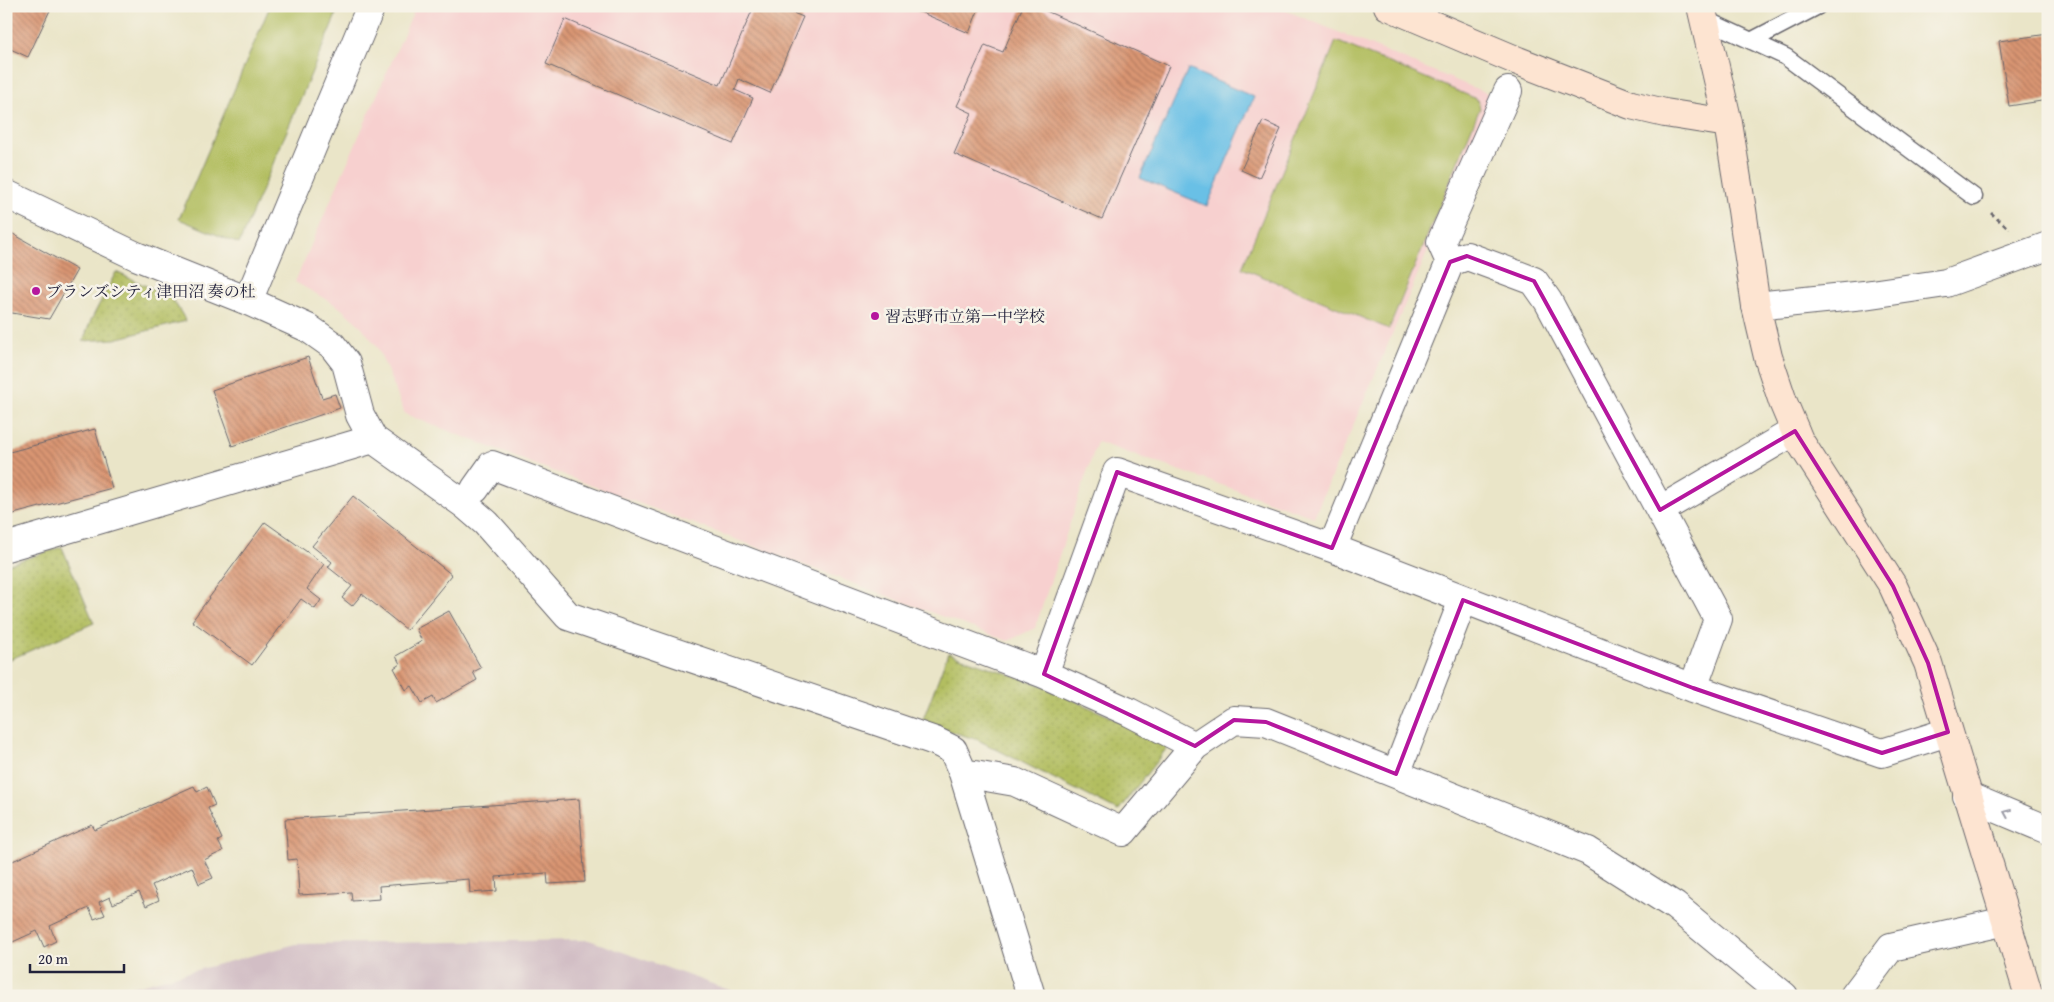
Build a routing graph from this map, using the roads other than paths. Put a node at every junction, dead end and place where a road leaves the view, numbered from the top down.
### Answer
1 (371, 6) edge
2 (1388, 6) edge
3 (1818, 6) edge
4 (1702, 12) edge
5 (1751, 40) junction
6 (1508, 91) dead end
7 (1728, 123) junction
8 (6, 194) edge
9 (1974, 197) road end
10 (2043, 244) edge
11 (1450, 262) junction
12 (248, 301) junction
13 (1756, 306) junction
14 (1795, 431) junction
15 (373, 439) junction
16 (475, 489) dead end
17 (1660, 510) junction
18 (6, 547) edge
19 (1332, 548) junction
20 (1463, 600) junction
21 (1044, 674) junction
22 (1693, 688) junction
23 (1948, 732) junction
24 (1195, 746) junction
25 (963, 773) junction
26 (1396, 774) junction
27 (1967, 796) junction
28 (2048, 830) edge
29 (2006, 920) junction
30 (1031, 996) edge
31 (1784, 996) edge
32 (1854, 996) edge
33 (2029, 996) edge

1 - 12 street
2 - 7 street
3 - 5 lane
4 - 5 lane
4 - 7 street
5 - 9 lane
6 - 11 street
7 - 13 street
8 - 12 street
10 - 13 street
11 - 17 street
11 - 19 street
12 - 15 street
13 - 14 street
14 - 17 street
14 - 23 street
15 - 18 street
15 - 25 street
16 - 21 street
17 - 22 street
19 - 20 street
19 - 21 street
20 - 22 street
20 - 26 street
21 - 24 street
22 - 23 street
23 - 27 street
24 - 25 street
24 - 26 street
25 - 30 street
26 - 31 street
28 -> 27 street
27 - 29 street
29 - 32 street
29 - 33 street

